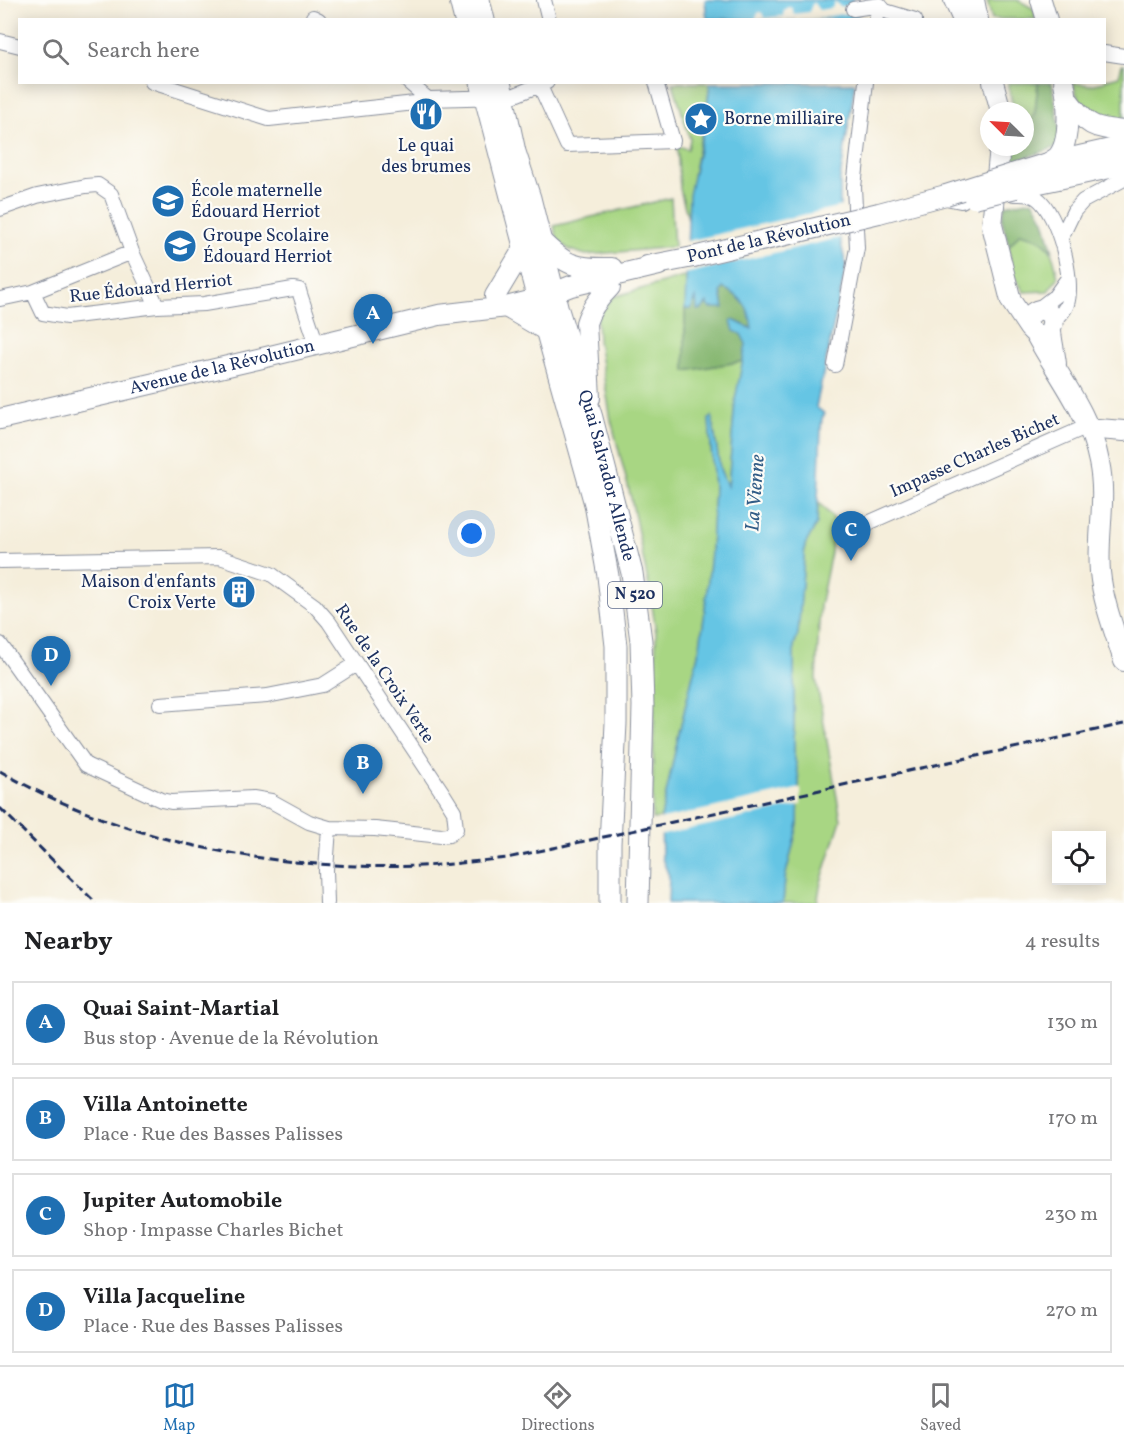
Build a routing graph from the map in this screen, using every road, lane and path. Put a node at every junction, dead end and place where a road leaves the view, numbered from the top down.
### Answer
1 (460, 0) edge
2 (479, 0) edge
3 (544, 0) edge
4 (954, 0) edge
5 (974, 0) edge
6 (1041, 0) edge
7 (883, 2) edge
8 (853, 9) dead end
9 (464, 18) edge
10 (484, 18) edge
11 (549, 18) edge
12 (877, 18) edge
13 (908, 18) edge
14 (962, 18) edge
15 (978, 18) edge
16 (1046, 18) edge
17 (0, 41) edge
18 (18, 46) edge
19 (1106, 53) edge
20 (1124, 56) edge
21 (158, 84) edge
22 (410, 84) edge
23 (543, 84) edge
24 (657, 84) edge
25 (866, 84) edge
26 (994, 84) edge
27 (493, 90) edge
28 (1066, 91) edge
29 (428, 99) junction
30 (999, 102) edge
31 (1124, 131) edge
32 (1124, 146) edge
33 (999, 156) edge
34 (1048, 163) junction
35 (1124, 165) edge
36 (1124, 179) edge
37 (1014, 186) junction
38 (0, 209) edge
39 (1061, 238) junction
40 (532, 243) junction
41 (132, 252) junction
42 (659, 265) junction
43 (610, 278) junction
44 (1068, 278) junction
45 (33, 292) junction
46 (546, 296) junction
47 (0, 299) edge
48 (500, 301) junction
49 (157, 306) junction
50 (1040, 322) junction
51 (317, 345) junction
52 (835, 365) dead end
53 (592, 418) junction
54 (0, 419) edge
55 (1089, 428) junction
56 (1124, 431) edge
57 (843, 534) dead end
58 (0, 561) edge
59 (0, 644) edge
60 (1124, 661) edge
61 (356, 664) junction
62 (160, 704) dead end
63 (329, 828) junction
64 (327, 903) edge
65 (610, 903) edge
66 (638, 903) edge

1 - 9 main road
2 - 10 main road
3 - 11 street
4 - 14 main road
5 - 15 main road
6 - 16 main road
7 - 8 street
7 - 12 street
7 - 13 street
17 - 18 street
19 - 20 street
21 - 29 street
22 - 29 street
23 - 24 street
23 - 27 street
25 - 52 street
26 - 30 main road
27 - 29 street
27 - 40 main road, N 520
28 - 31 main road
28 - 34 main road
32 - 34 main road
33 - 50 main road
34 - 37 main road
35 - 37 main road
36 - 39 street
37 - 39 street
37 - 42 main road, Pont de la Révolution, bridge
38 - 41 street
39 - 44 street
40 - 43 main road
40 - 46 main road, N 520
40 - 48 main road
41 - 45 street
41 - 49 street
42 - 43 main road, Pont de la Révolution
42 - 46 main road, Avenue de la Révolution
43 - 46 main road, Avenue de la Révolution
43 - 53 main road
44 - 50 street
44 - 50 street
45 - 47 street
45 - 49 street, Rue Édouard Herriot
46 - 48 main road
46 - 48 main road, Avenue de la Révolution
46 - 53 main road, Quai Salvador Allende / N 520
46 - 65 main road, Quai Salvador Allende / N 520
48 - 51 main road, Avenue de la Révolution
49 - 51 street, Rue Édouard Herriot
50 - 55 main road
51 - 54 main road, Avenue de la Révolution
53 - 66 main road, Quai Salvador Allende / N 520
55 - 56 main road
55 - 57 street, Impasse Charles Bichet
55 - 60 main road
58 - 61 street, Rue de la Croix Verte
59 - 63 street
61 - 62 street
61 - 63 street, Rue de la Croix Verte
63 - 64 street

